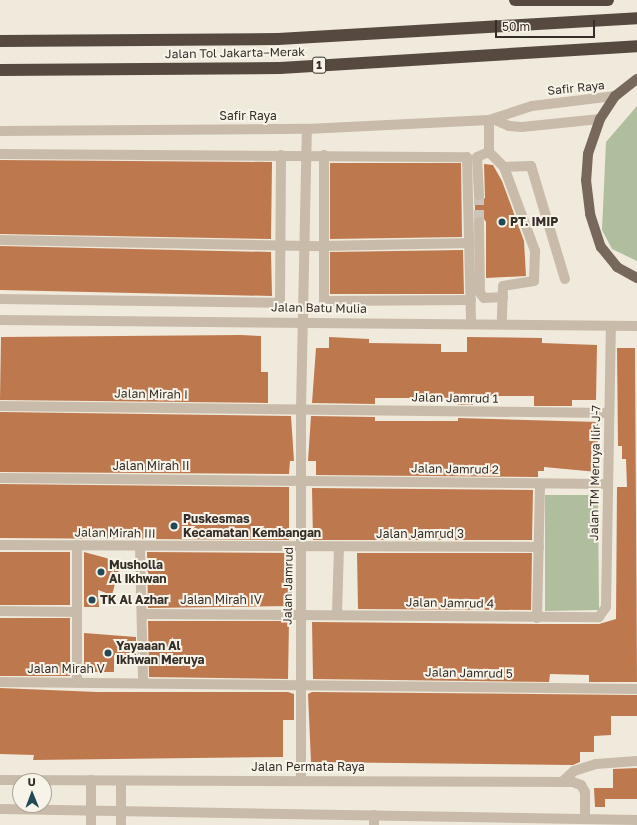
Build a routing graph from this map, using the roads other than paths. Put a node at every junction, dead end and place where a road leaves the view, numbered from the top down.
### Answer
1 (515, 0) edge
2 (608, 0) edge
3 (637, 18) edge
4 (0, 41) edge
5 (637, 46) edge
6 (0, 70) edge
7 (637, 79) edge
8 (615, 96) junction
9 (600, 119) junction
10 (492, 120) junction
11 (307, 129) junction
12 (0, 131) edge
13 (489, 152) junction
14 (0, 154) edge
15 (281, 155) junction
16 (306, 155) junction
17 (324, 155) junction
18 (504, 167) junction
19 (478, 195) tunnel mouth
20 (479, 222) tunnel mouth
21 (0, 240) edge
22 (470, 243) junction
23 (280, 244) junction
24 (305, 245) junction
25 (322, 246) junction
26 (637, 278) edge
27 (564, 279) dead end
28 (503, 297) junction
29 (0, 299) edge
30 (472, 300) junction
31 (0, 320) edge
32 (303, 320) junction
33 (471, 323) junction
34 (502, 324) junction
35 (611, 326) junction
36 (637, 326) edge
37 (0, 406) edge
38 (301, 409) junction
39 (609, 413) junction
40 (0, 478) edge
41 (302, 480) junction
42 (540, 484) junction
43 (608, 484) junction
44 (0, 545) edge
45 (77, 545) junction
46 (140, 547) junction
47 (539, 547) junction
48 (302, 548) junction
49 (338, 548) junction
50 (0, 611) edge
51 (77, 612) junction
52 (300, 613) junction
53 (143, 614) junction
54 (337, 614) junction
55 (599, 617) joint
56 (537, 618) junction
57 (0, 682) edge
58 (144, 682) junction
59 (77, 683) junction
60 (300, 683) junction
61 (637, 688) edge
62 (637, 761) edge
63 (0, 780) edge
64 (91, 780) junction
65 (301, 780) junction
66 (121, 781) junction
67 (562, 782) junction
68 (0, 809) edge
69 (91, 813) junction
70 (121, 813) junction
71 (585, 818) junction
72 (374, 820) edge
73 (637, 820) edge
74 (452, 821) edge
75 (530, 821) edge
76 (609, 822) edge
77 (91, 825) edge
78 (121, 825) edge

1 - 2 highway
3 - 4 highway, Jalan Tol Jakarta–Merak
5 - 6 highway, Jalan Tol Jakarta–Merak / 1
7 - 8 main road
8 - 9 main road
8 - 10 street, Safir Raya
9 - 10 street, Safir Raya
9 - 26 main road
10 - 11 street, Safir Raya
10 - 13 street
11 - 12 street, Safir Raya
11 - 16 street, Jalan Jamrud
13 - 18 street
13 - 19 street
14 - 15 street
15 - 16 street
15 - 23 street
16 - 17 street
16 - 24 street, Jalan Jamrud
17 - 22 street
17 - 25 street
18 - 27 street
18 - 28 street
20 - 28 street
21 - 23 street
22 - 25 street
22 - 30 street
23 - 24 street
23 - 29 street
24 - 25 street
24 - 32 street, Jalan Jamrud
25 - 30 street
28 - 34 street
30 - 33 street
31 - 32 street, Jalan Batu Mulia
32 - 33 street, Jalan Batu Mulia
32 - 38 street, Jalan Jamrud
33 - 34 street, Jalan Batu Mulia
34 - 35 street, Jalan Batu Mulia
35 - 36 street, Jalan Batu Mulia
35 - 39 street, Jalan TM Meruya Ilir J-7
37 - 38 street, Jalan Mirah I
38 - 39 street, Jalan Jamrud 1
38 - 41 street, Jalan Jamrud
39 - 43 street, Jalan TM Meruya Ilir J-7
40 - 41 street, Jalan Mirah II
41 - 42 street, Jalan Jamrud 2
41 - 48 street, Jalan Jamrud
42 - 43 street, Jalan Jamrud 2
42 - 47 street
43 - 55 street, Jalan TM Meruya Ilir J-7
44 - 45 street, Jalan Mirah III
45 - 46 street, Jalan Mirah III
45 - 51 street
46 - 48 street, Jalan Mirah III
46 - 53 street
47 - 49 street, Jalan Jamrud 3
47 - 56 street
48 - 49 street, Jalan Jamrud 3
48 - 52 street, Jalan Jamrud
49 - 54 street
50 - 51 street
51 - 59 street
52 - 53 street, Jalan Mirah IV
52 - 54 street, Jalan Jamrud 4
52 - 60 street, Jalan Jamrud
53 - 58 street
54 - 56 street, Jalan Jamrud 4
55 - 56 street, Jalan Jamrud 4
57 - 59 street, Jalan Mirah V
58 - 59 street, Jalan Mirah V
58 - 60 street, Jalan Mirah V
60 - 61 street, Jalan Jamrud 5
60 - 65 street, Jalan Jamrud
62 - 67 street
63 - 64 street, Jalan Permata Raya
64 - 66 street, Jalan Permata Raya
64 - 69 street
65 - 66 street, Jalan Permata Raya
65 - 67 street, Jalan Permata Raya
66 - 70 street
67 - 71 street, Jalan Permata Raya
68 - 69 street
69 - 70 street
69 - 77 street
70 - 72 street
70 - 78 street
71 - 75 street
71 - 76 street
72 - 74 street
73 - 76 street
74 - 75 street

